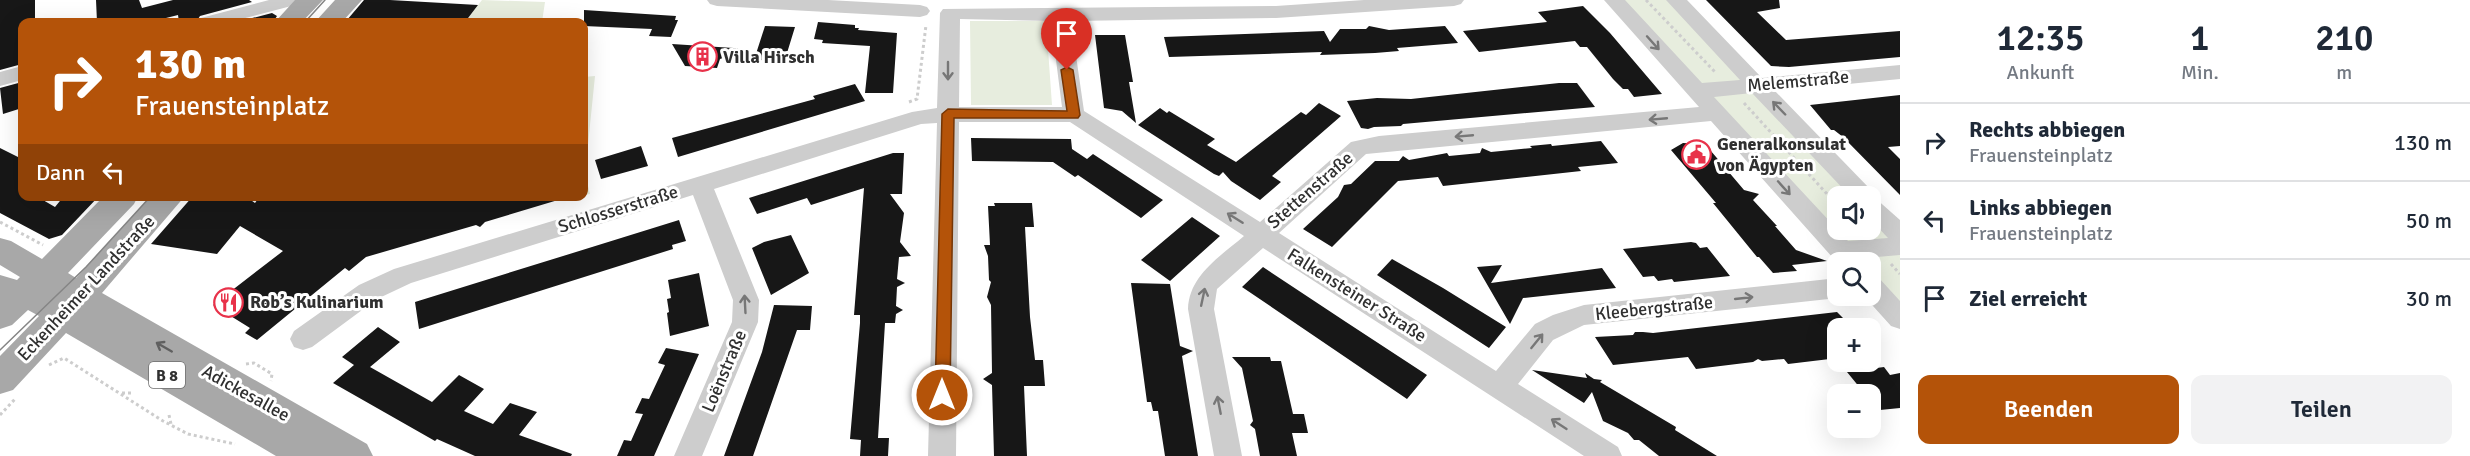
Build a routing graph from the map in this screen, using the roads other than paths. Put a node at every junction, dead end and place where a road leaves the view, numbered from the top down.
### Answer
1 (292, 0) edge
2 (310, 0) edge
3 (349, 0) edge
4 (717, 0) edge
5 (1449, 0) edge
6 (1614, 0) edge
7 (1676, 0) edge
8 (994, 7) edge
9 (1089, 8) edge
10 (917, 11) edge
11 (1060, 15) junction
12 (223, 18) edge
13 (292, 18) edge
14 (332, 18) edge
15 (1900, 72) edge
16 (18, 74) edge
17 (0, 79) edge
18 (1757, 85) junction
19 (1697, 91) junction
20 (1716, 113) junction
21 (948, 114) junction
22 (1074, 115) junction
23 (700, 184) junction
24 (1853, 186) edge
25 (117, 201) edge
26 (166, 201) edge
27 (1881, 215) edge
28 (1261, 234) junction
29 (1900, 235) edge
30 (1900, 246) edge
31 (0, 250) edge
32 (24, 284) edge
33 (1827, 289) edge
34 (1881, 297) edge
35 (72, 305) junction
36 (1900, 319) edge
37 (303, 339) dead end
38 (0, 379) edge
39 (1500, 386) junction
40 (302, 455) edge
41 (354, 456) edge
42 (688, 456) edge
43 (942, 456) edge
44 (1228, 456) edge
45 (1608, 456) edge

1 - 12 street
2 - 13 main road
3 - 14 main road
4 - 10 street
5 - 9 street
6 -> 19 street
7 - 18 street
8 - 11 street
8 -> 21 street
9 - 11 street
11 - 22 street
15 - 18 street, Melemstraße
16 - 17 street
18 - 19 street, Melemstraße
24 -> 18 street
19 - 20 street
20 -> 28 street, Stettenstraße
20 -> 30 street
21 - 22 street, Schlosserstraße
21 - 23 street, Schlosserstraße
21 - 43 street
28 -> 22 street, Falkensteiner Straße
23 - 37 street, Schlosserstraße
42 -> 23 street, Loënstraße
25 - 32 main road, Eckenheimer Landstraße
26 - 35 main road, Eckenheimer Landstraße
27 - 29 street
28 - 39 street, Falkensteiner Straße
44 -> 28 street, Stettenstraße
31 - 32 main road, B 8
32 - 35 main road, Adickesallee / B 8
39 -> 33 street, Kleebergstraße
34 - 36 street
35 - 38 main road, Eckenheimer Landstraße
35 - 40 main road, Adickesallee / B 8
41 -> 35 main road, Adickesallee / B 8
45 -> 39 street, Falkensteiner Straße

